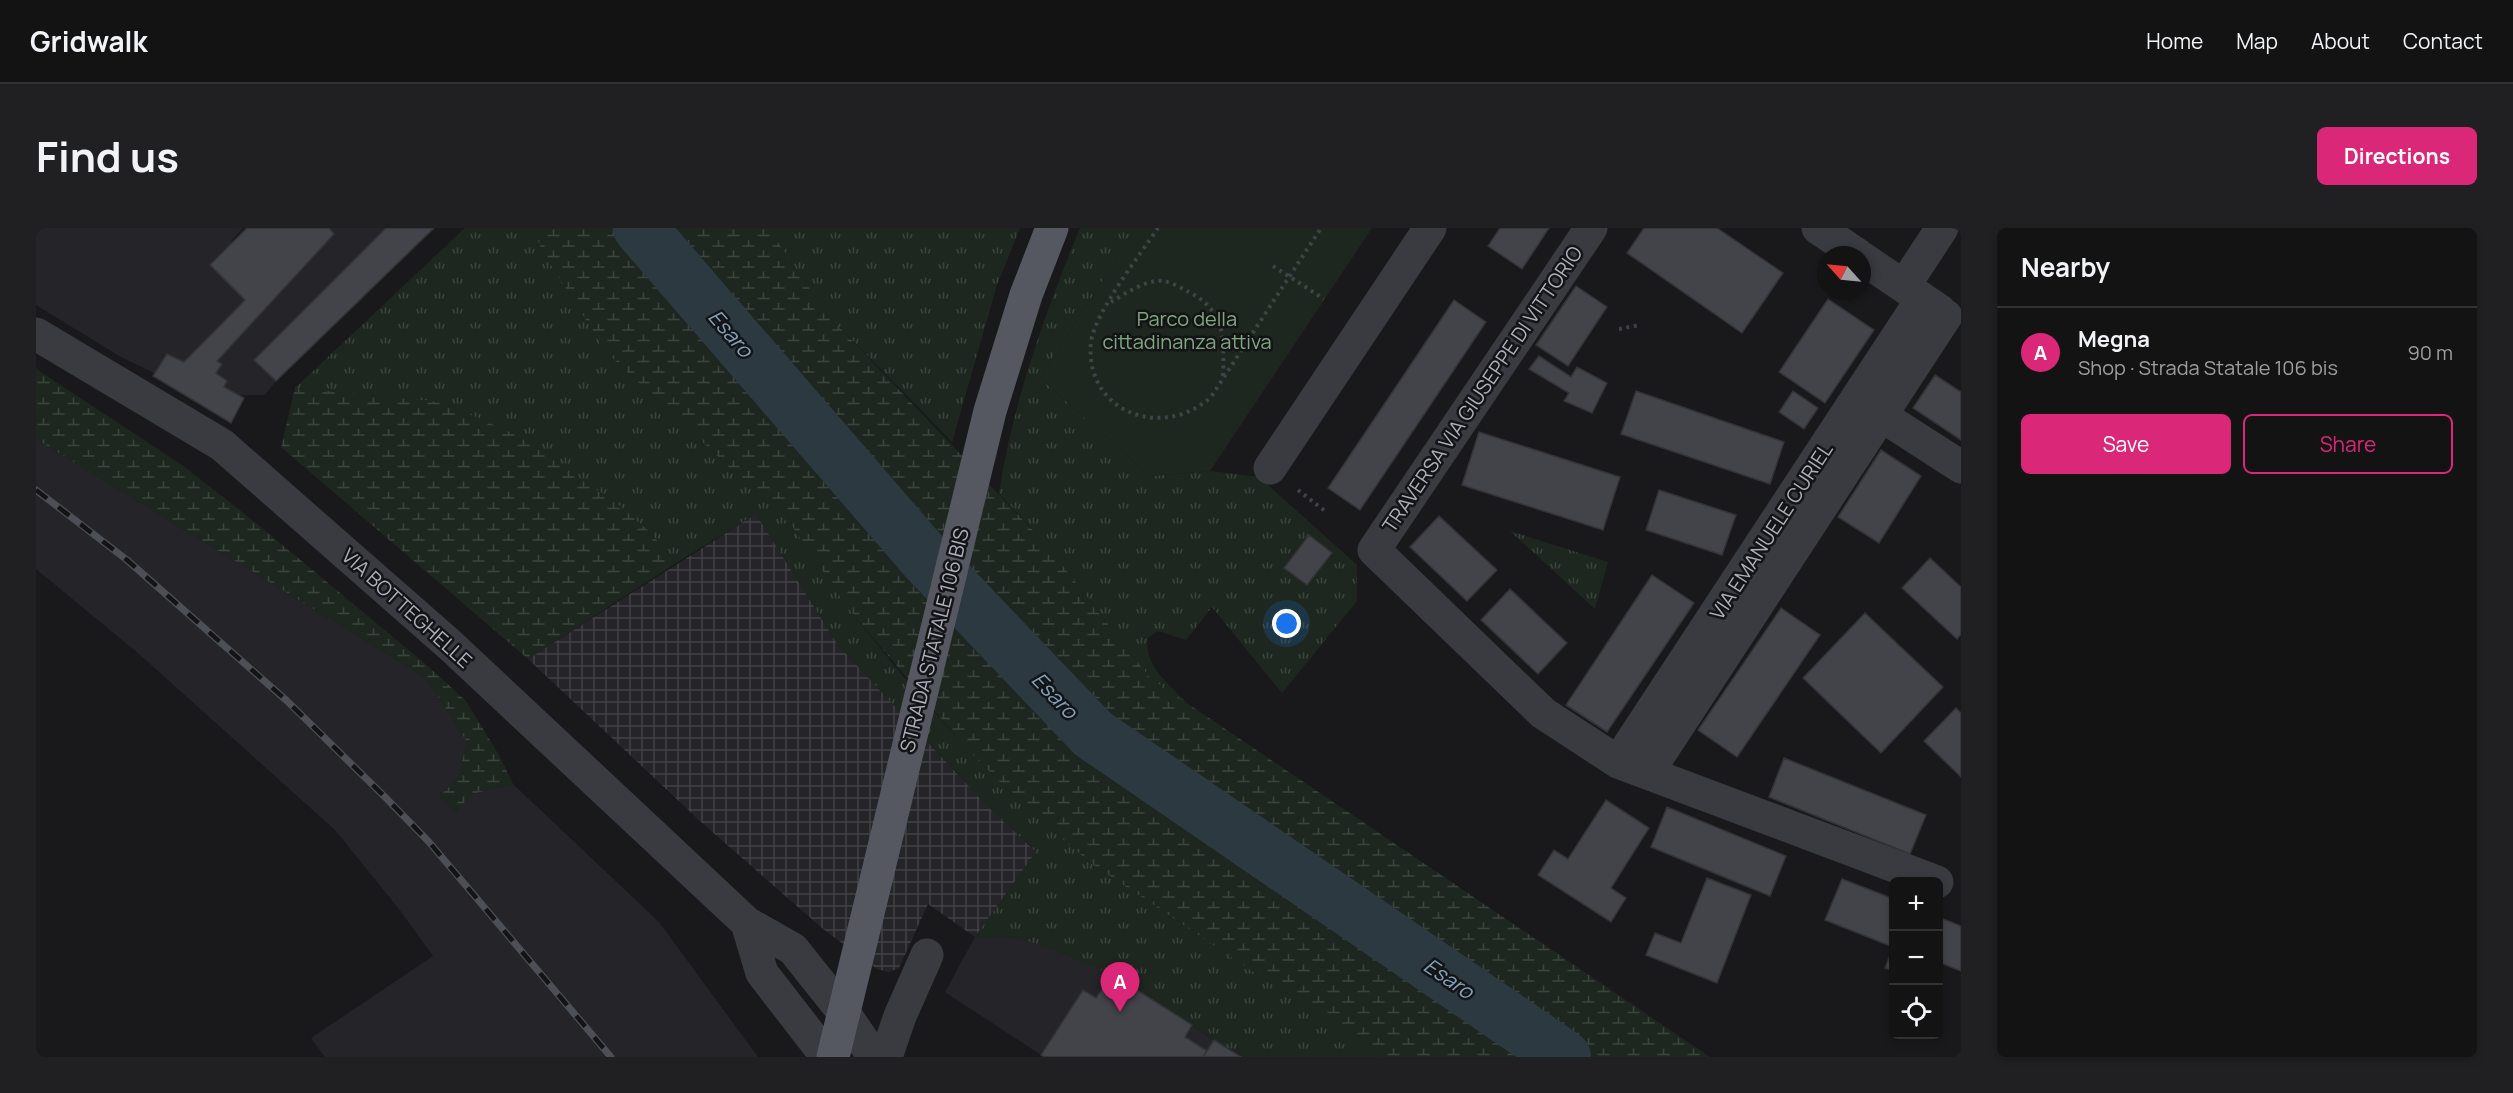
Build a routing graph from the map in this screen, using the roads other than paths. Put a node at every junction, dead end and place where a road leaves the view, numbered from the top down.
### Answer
1 (1052, 228) edge
2 (1430, 228) edge
3 (1591, 228) edge
4 (1818, 228) edge
5 (1942, 228) edge
6 (1845, 246) edge
7 (1871, 264) edge
8 (1933, 307) edge
9 (36, 334) edge
10 (1882, 417) junction
11 (1961, 467) edge
12 (1270, 468) dead end
13 (1633, 767) junction
14 (1924, 877) edge
15 (1943, 884) edge
16 (1961, 891) edge
17 (747, 922) junction
18 (927, 955) dead end
19 (827, 1057) edge
20 (833, 1057) edge
21 (874, 1057) edge
22 (886, 1057) edge

1 - 20 main road, STRADA STATALE 106 BIS, bridge
2 - 12 street
3 - 13 street, TRAVERSA VIA GIUSEPPE DI VITTORIO
4 - 6 street
5 - 8 street
7 - 8 street
8 - 10 street, VIA EMANUELE CURIEL
8 - 13 street, VIA EMANUELE CURIEL
9 - 17 street, VIA BOTTEGHELLE
10 - 11 street
10 - 13 street, VIA EMANUELE CURIEL
13 - 14 street
15 - 16 street
17 - 19 street
17 - 21 street, VIA BOTTEGHELLE
18 - 22 street

